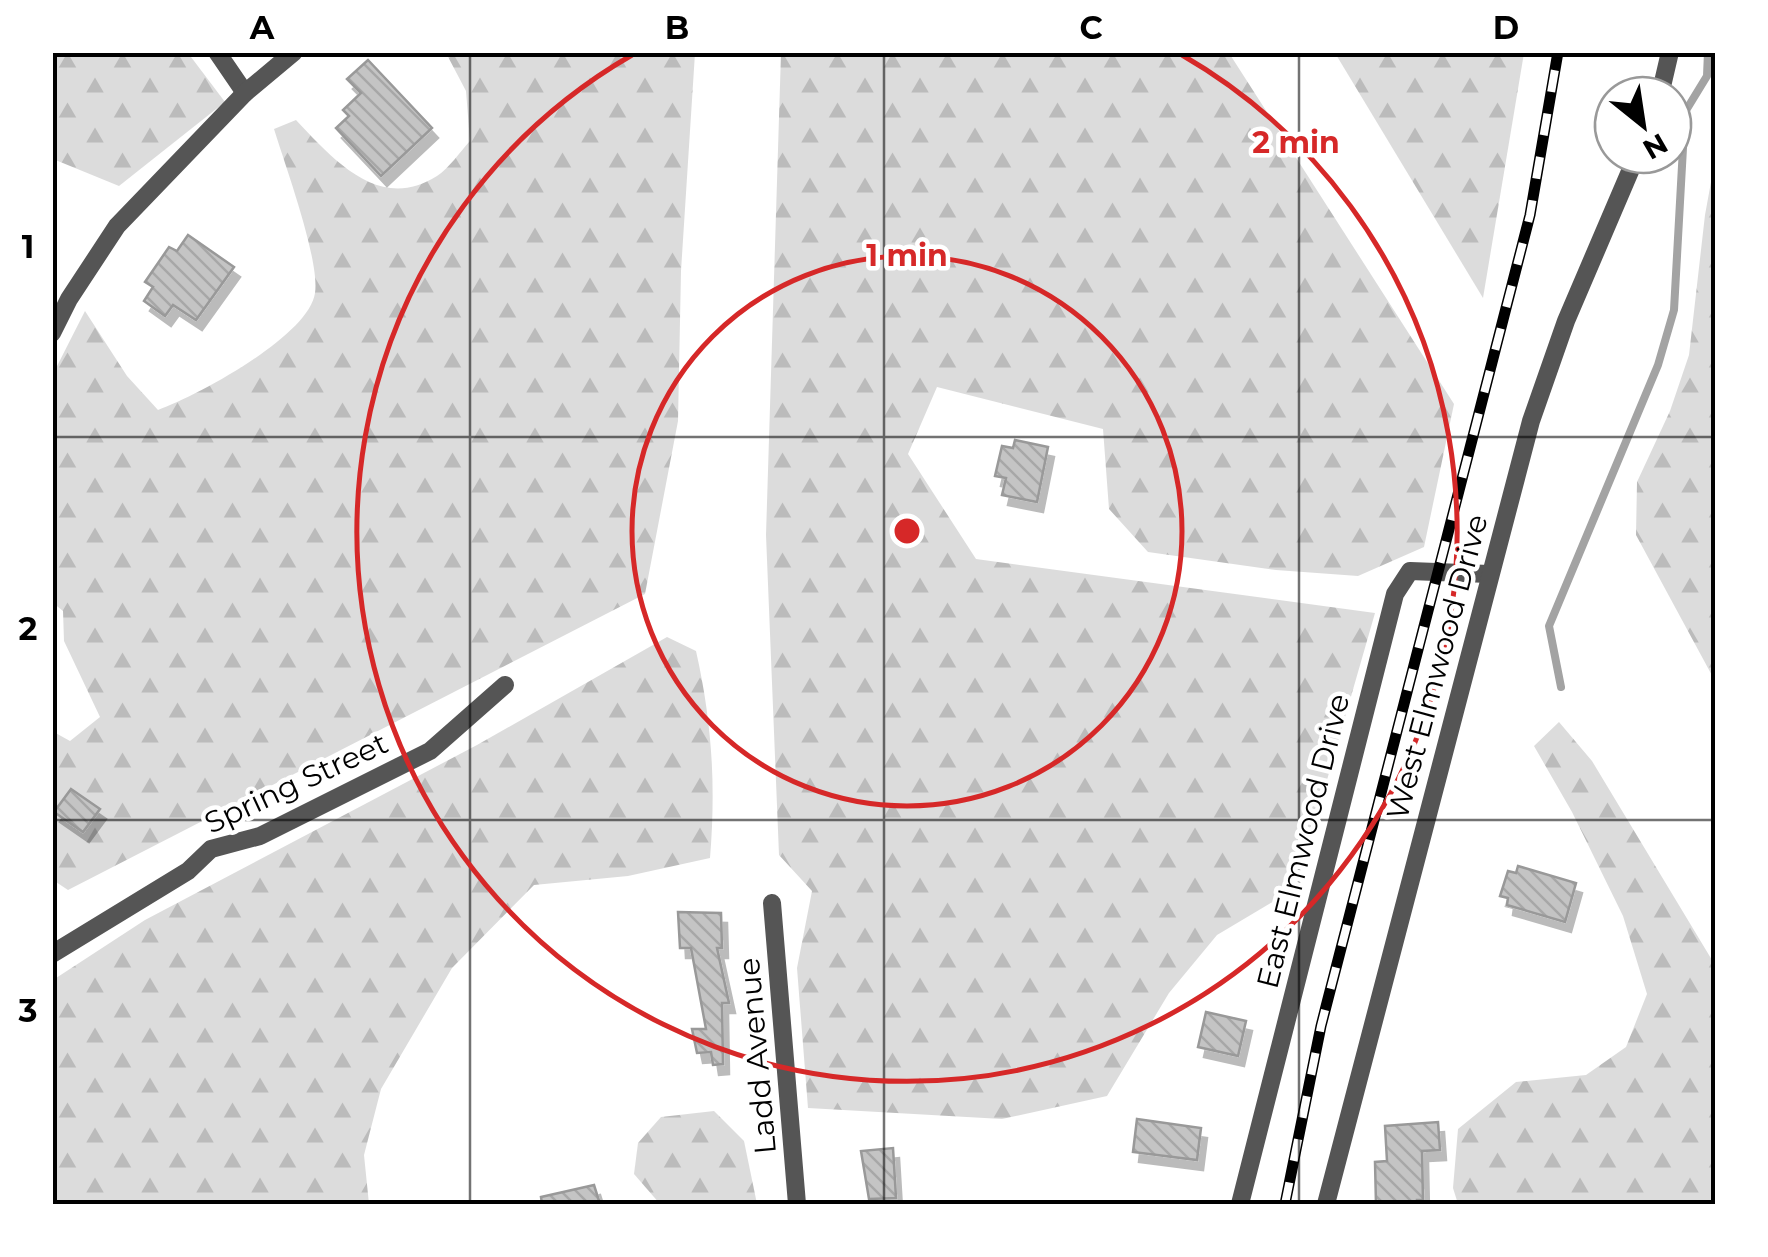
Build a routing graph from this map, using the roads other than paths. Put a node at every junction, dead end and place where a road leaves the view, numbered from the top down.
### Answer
1 (217, 52) edge
2 (294, 52) edge
3 (245, 93) junction
4 (1629, 175) edge
5 (52, 333) edge
6 (1489, 574) junction
7 (505, 685) dead end
8 (772, 902) dead end
9 (52, 954) edge
10 (797, 1204) edge
11 (1240, 1204) edge
12 (1326, 1204) edge

1 - 3 street
2 - 3 street
3 - 5 street
4 - 6 street, West Elmwood Drive
6 - 11 street, East Elmwood Drive
6 - 12 street, West Elmwood Drive
7 - 9 street, Spring Street
8 - 10 street, Ladd Avenue

